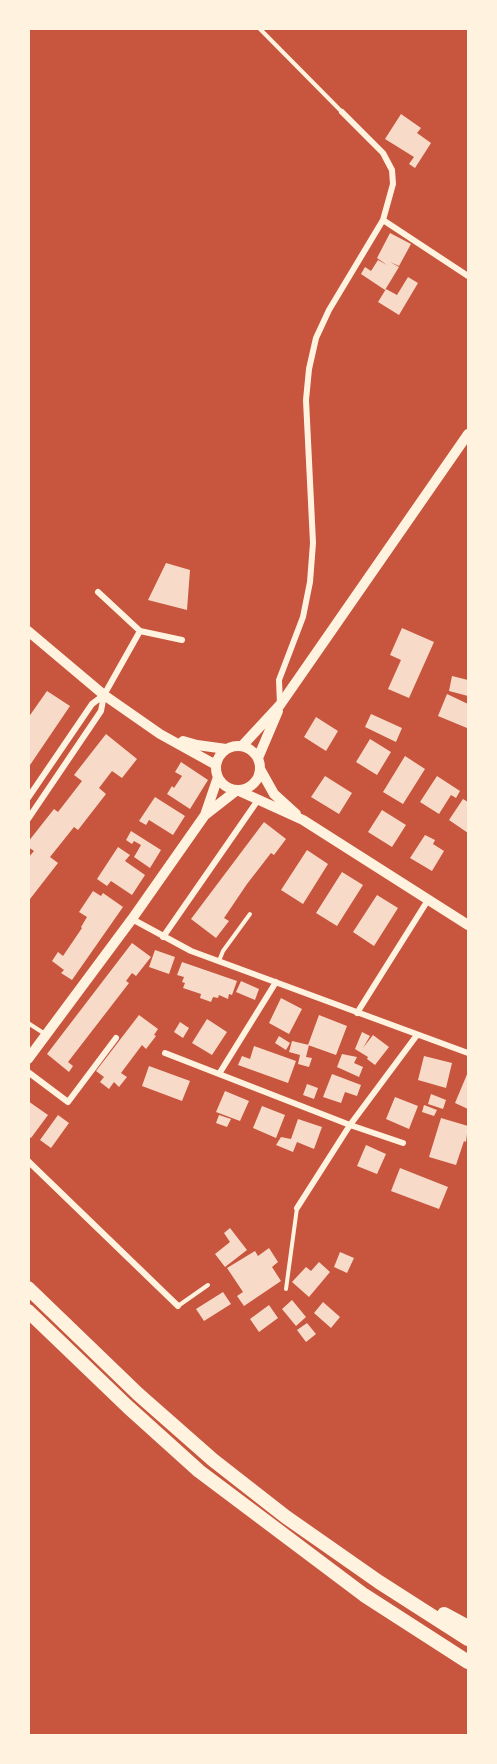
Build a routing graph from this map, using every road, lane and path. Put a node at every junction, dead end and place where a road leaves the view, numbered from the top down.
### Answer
1 (259, 28) edge
2 (342, 112) joint
3 (383, 220) junction
4 (468, 276) edge
5 (468, 434) edge
6 (98, 592) dead end
7 (28, 631) edge
8 (140, 631) junction
9 (182, 640) dead end
10 (104, 695) junction
11 (280, 705) junction
12 (160, 734) junction
13 (242, 746) junction
14 (226, 749) junction
15 (260, 764) junction
16 (216, 765) junction
17 (218, 777) junction
18 (237, 790) junction
19 (28, 798) edge
20 (258, 800) junction
21 (205, 815) junction
22 (28, 819) edge
23 (303, 820) junction
24 (428, 900) junction
25 (250, 914) dead end
26 (132, 920) junction
27 (468, 925) edge
28 (163, 937) junction
29 (219, 961) junction
30 (276, 982) junction
31 (357, 1013) junction
32 (28, 1023) edge
33 (46, 1035) junction
34 (417, 1035) junction
35 (116, 1038) dead end
36 (165, 1053) dead end
37 (468, 1053) edge
38 (28, 1059) edge
39 (28, 1072) edge
40 (219, 1074) junction
41 (350, 1125) junction
42 (403, 1143) dead end
43 (28, 1161) edge
44 (297, 1208) joint
45 (208, 1285) dead end
46 (28, 1288) edge
47 (286, 1289) dead end
48 (178, 1306) joint
49 (28, 1311) edge
50 (286, 1517) junction
51 (468, 1627) edge
52 (468, 1640) edge
53 (468, 1662) edge

1 - 2 lane
2 - 3 street
3 - 4 street
3 - 11 street
5 - 11 main road
6 - 8 street
7 - 10 main road
8 - 9 street
8 - 10 street
10 - 12 main road
10 - 19 street
10 - 22 street
11 - 13 main road
11 - 15 main road
12 - 14 main road
12 - 16 main road
13 - 14 main road
13 - 15 main road
14 - 16 main road
15 - 18 main road
15 - 23 main road
16 - 17 main road
17 - 18 main road
17 - 21 main road
18 - 20 main road
18 - 21 main road
20 - 23 main road
20 - 28 street
21 - 26 main road
23 - 24 main road
24 - 27 main road
24 - 31 street
25 - 29 lane
26 - 28 street
26 - 33 main road
28 - 29 street
29 - 30 street
30 - 31 street
30 - 40 street
31 - 34 street
32 - 33 lane
33 - 38 main road
34 - 37 street
34 - 41 street
35 - 39 street
36 - 40 street
40 - 41 street
41 - 42 street
41 - 44 street
43 - 48 street
44 - 47 lane
45 - 48 lane
46 - 50 highway
49 - 53 highway
50 - 51 highway
50 - 52 highway

